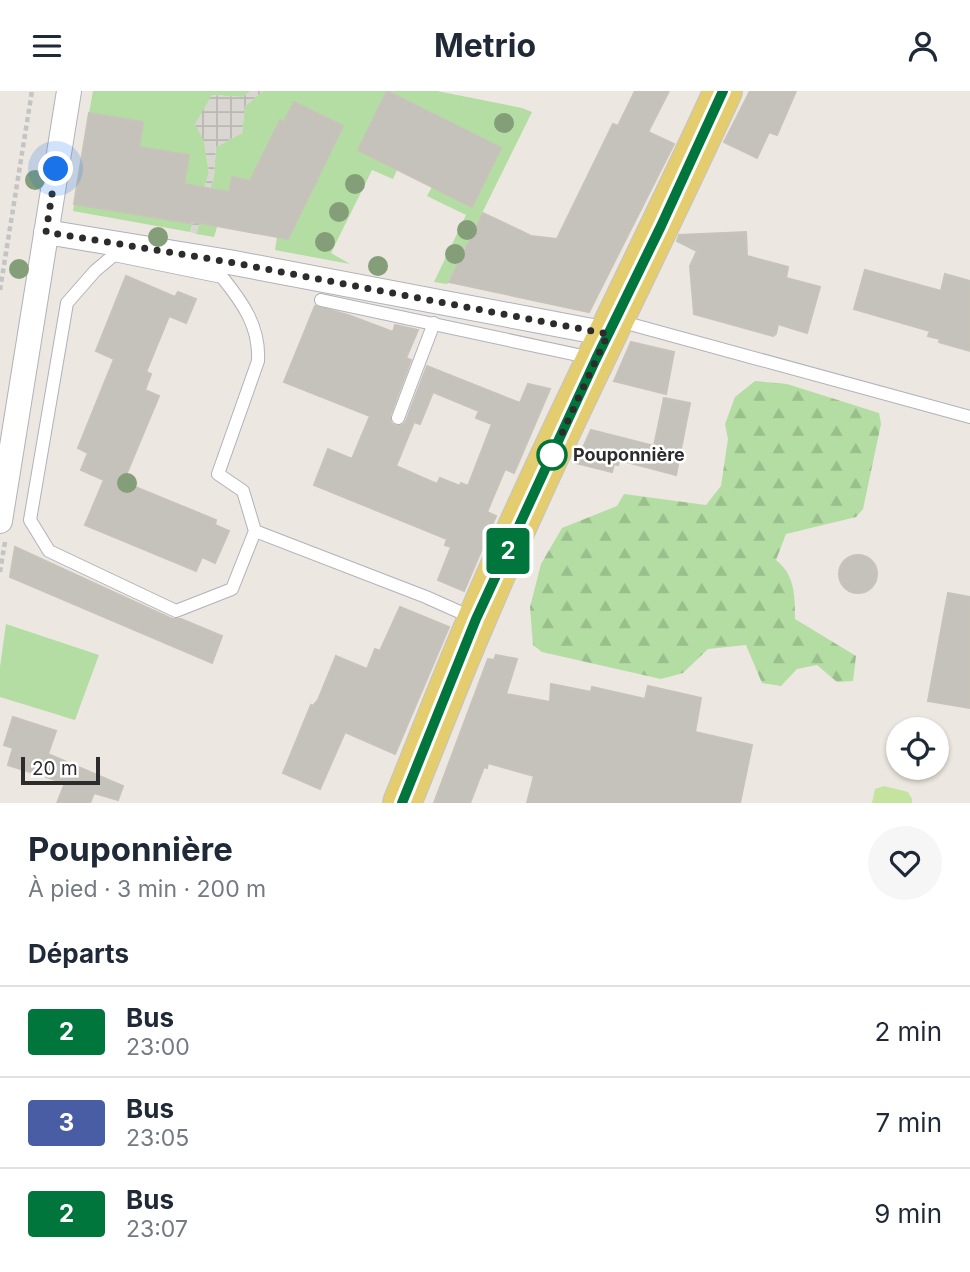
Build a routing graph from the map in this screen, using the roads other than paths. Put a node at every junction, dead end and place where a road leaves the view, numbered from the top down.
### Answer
1 (69, 91) edge
2 (723, 91) edge
3 (46, 232) junction
4 (321, 300) dead end
5 (434, 323) junction
6 (606, 338) junction
7 (970, 417) edge
8 (398, 418) dead end
9 (0, 521) edge
10 (255, 531) junction
11 (476, 619) junction
12 (402, 803) edge

1 - 3 street
2 - 6 main road
3 - 6 street
3 - 9 street
4 - 5 lane
5 - 6 lane
5 - 8 lane
6 - 7 lane
6 - 11 main road
10 - 10 lane
10 - 11 lane
11 - 12 main road

